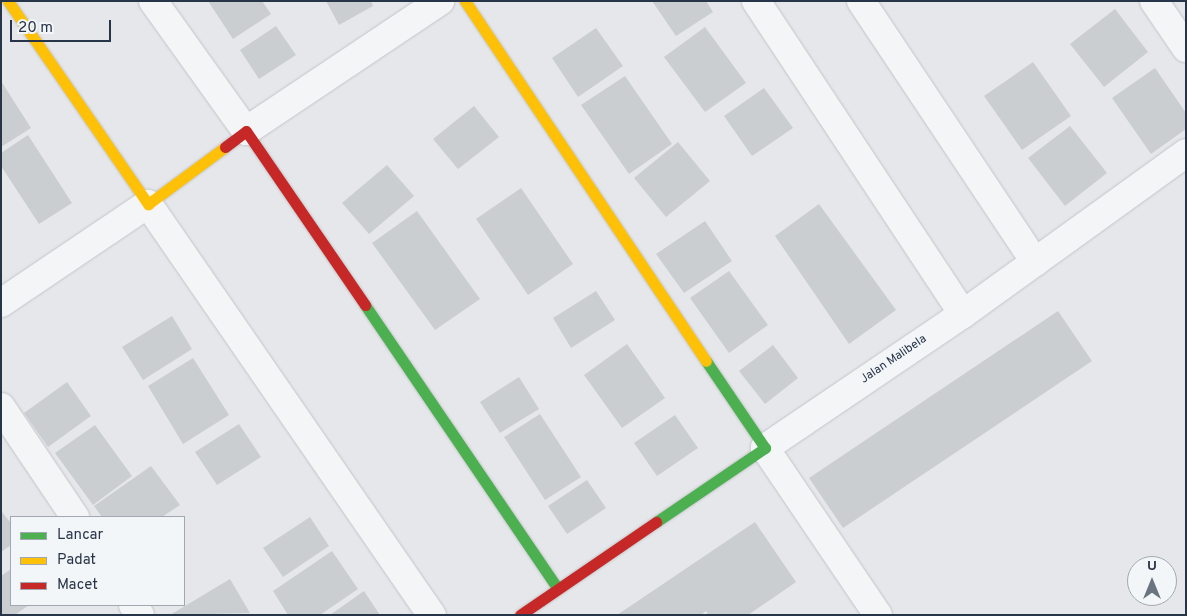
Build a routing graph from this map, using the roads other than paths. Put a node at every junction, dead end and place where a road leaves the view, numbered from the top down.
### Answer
1 (8, 1) edge
2 (154, 1) edge
3 (440, 1) edge
4 (466, 1) edge
5 (756, 1) edge
6 (861, 1) edge
7 (1154, 1) edge
8 (1186, 48) edge
9 (246, 131) junction
10 (1186, 153) edge
11 (148, 204) junction
12 (1035, 262) junction
13 (1, 303) edge
14 (963, 314) junction
15 (1, 407) edge
16 (765, 448) junction
17 (74, 516) edge
18 (558, 589) junction
19 (432, 615) edge
20 (520, 615) edge
21 (878, 615) edge

1 - 11 street
2 - 9 street
3 - 9 street
4 - 16 street
5 - 14 street
6 - 12 street
7 - 8 street
9 - 11 street
9 - 18 street
10 - 12 street, Jalan Malibela
11 - 13 street
11 - 19 street
12 - 14 street, Jalan Malibela
14 - 16 street, Jalan Malibela
15 - 17 street
16 - 18 street
16 - 21 street
18 - 20 street

